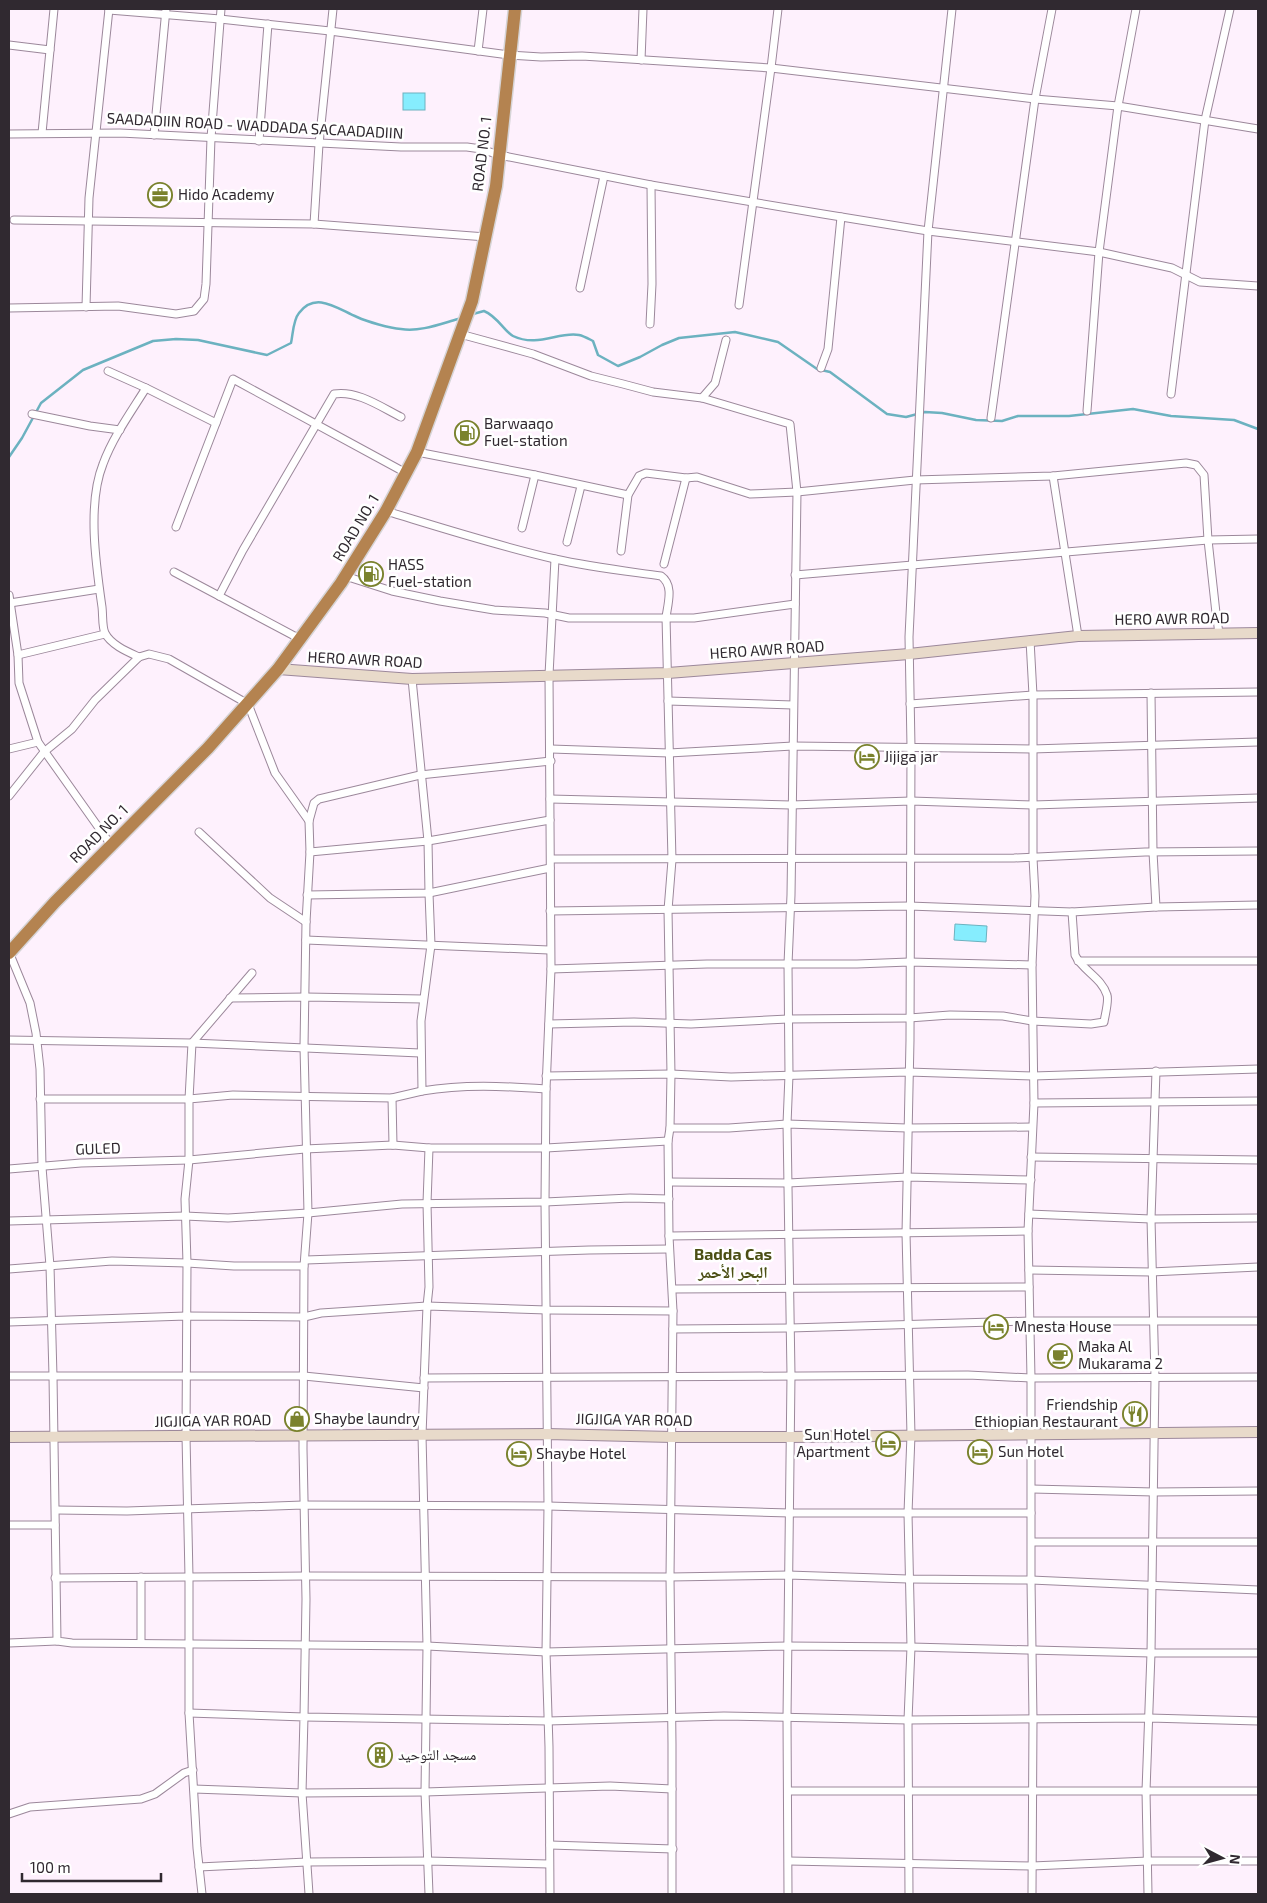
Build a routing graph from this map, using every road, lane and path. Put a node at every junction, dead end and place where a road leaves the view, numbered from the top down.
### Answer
1 (54, 9) edge
2 (221, 9) edge
3 (333, 9) edge
4 (483, 9) edge
5 (515, 9) edge
6 (643, 9) edge
7 (778, 9) edge
8 (952, 9) edge
9 (1052, 9) edge
10 (1136, 9) edge
11 (1230, 9) edge
12 (109, 10) edge
13 (165, 12) edge
14 (220, 19) junction
15 (268, 24) junction
16 (330, 31) junction
17 (9, 45) edge
18 (50, 50) junction
19 (478, 51) junction
20 (509, 55) junction
21 (642, 60) junction
22 (771, 68) junction
23 (944, 89) junction
24 (1035, 99) junction
25 (1118, 106) junction
26 (1205, 120) junction
27 (1258, 129) edge
28 (42, 133) junction
29 (96, 133) junction
30 (9, 134) edge
31 (154, 135) junction
32 (211, 138) junction
33 (259, 141) junction
34 (319, 144) junction
35 (499, 155) junction
36 (604, 176) junction
37 (652, 185) junction
38 (754, 201) junction
39 (841, 217) junction
40 (14, 220) dead end
41 (90, 221) junction
42 (207, 222) junction
43 (314, 224) junction
44 (928, 231) junction
45 (486, 237) junction
46 (1014, 242) junction
47 (1099, 252) junction
48 (1186, 275) junction
49 (1258, 286) edge
50 (580, 288) dead end
51 (739, 305) dead end
52 (86, 307) junction
53 (9, 308) edge
54 (650, 324) dead end
55 (460, 334) junction
56 (726, 340) dead end
57 (821, 368) dead end
58 (108, 371) dead end
59 (146, 388) junction
60 (1171, 394) dead end
61 (702, 398) junction
62 (1087, 411) dead end
63 (32, 414) dead end
64 (401, 417) dead end
65 (992, 418) dead end
66 (216, 423) junction
67 (316, 424) junction
68 (120, 430) junction
69 (417, 452) junction
70 (406, 473) junction
71 (535, 475) junction
72 (1052, 476) junction
73 (686, 478) junction
74 (915, 480) junction
75 (581, 486) junction
76 (797, 492) junction
77 (628, 495) junction
78 (386, 511) junction
79 (176, 527) dead end
80 (522, 528) dead end
81 (1258, 539) edge
82 (1208, 540) junction
83 (568, 542) dead end
84 (621, 551) dead end
85 (1065, 551) junction
86 (555, 559) junction
87 (664, 564) dead end
88 (911, 565) junction
89 (174, 572) dead end
90 (795, 574) junction
91 (345, 576) junction
92 (99, 589) junction
93 (218, 596) junction
94 (9, 599) edge
95 (795, 604) junction
96 (552, 614) junction
97 (666, 618) junction
98 (1219, 633) junction
99 (1258, 633) edge
100 (105, 634) junction
101 (1078, 636) junction
102 (300, 639) junction
103 (1030, 640) junction
104 (909, 654) junction
105 (18, 655) junction
106 (139, 657) junction
107 (794, 664) junction
108 (278, 669) junction
109 (668, 673) junction
110 (549, 675) junction
111 (412, 679) junction
112 (1258, 692) edge
113 (1151, 693) junction
114 (1032, 695) junction
115 (668, 701) junction
116 (248, 704) junction
117 (910, 704) junction
118 (793, 705) junction
119 (38, 742) junction
120 (1258, 742) edge
121 (793, 746) junction
122 (1151, 746) junction
123 (910, 747) junction
124 (551, 749) junction
125 (1032, 749) junction
126 (9, 750) edge
127 (44, 752) junction
128 (669, 753) junction
129 (550, 761) junction
130 (420, 775) junction
131 (9, 796) edge
132 (1258, 798) edge
133 (550, 799) junction
134 (1152, 800) junction
135 (910, 801) junction
136 (671, 803) junction
137 (1033, 804) junction
138 (791, 805) junction
139 (550, 820) junction
140 (309, 821) junction
141 (199, 832) dead end
142 (428, 841) junction
143 (111, 846) junction
144 (1258, 851) edge
145 (310, 852) junction
146 (1153, 852) junction
147 (791, 858) junction
148 (910, 858) junction
149 (1032, 858) junction
150 (550, 859) junction
151 (672, 860) junction
152 (550, 868) junction
153 (429, 893) junction
154 (307, 895) junction
155 (1258, 905) edge
156 (909, 906) junction
157 (1156, 907) junction
158 (790, 908) junction
159 (668, 910) junction
160 (550, 911) junction
161 (1034, 912) junction
162 (1072, 912) junction
163 (306, 922) junction
164 (306, 940) junction
165 (431, 945) junction
166 (550, 950) junction
167 (9, 953) edge
168 (1078, 961) junction
169 (1258, 961) edge
170 (909, 962) junction
171 (788, 964) junction
172 (668, 966) junction
173 (1032, 966) junction
174 (551, 969) junction
175 (252, 973) dead end
176 (305, 997) junction
177 (230, 998) junction
178 (423, 999) junction
179 (909, 1018) junction
180 (788, 1019) junction
181 (1032, 1021) junction
182 (670, 1022) junction
183 (549, 1024) junction
184 (9, 1040) edge
185 (37, 1041) junction
186 (192, 1043) junction
187 (304, 1047) junction
188 (420, 1053) junction
189 (1258, 1069) edge
190 (1156, 1071) junction
191 (908, 1072) junction
192 (672, 1074) junction
193 (788, 1075) junction
194 (546, 1076) junction
195 (1033, 1076) junction
196 (546, 1089) junction
197 (422, 1091) junction
198 (306, 1097) junction
199 (392, 1098) junction
200 (189, 1099) junction
201 (40, 1100) junction
202 (1258, 1101) edge
203 (1154, 1102) junction
204 (1034, 1103) junction
205 (787, 1124) junction
206 (1032, 1127) junction
207 (670, 1128) junction
208 (907, 1128) junction
209 (668, 1141) junction
210 (393, 1145) junction
211 (429, 1148) junction
212 (546, 1148) junction
213 (305, 1150) junction
214 (1032, 1157) junction
215 (189, 1160) junction
216 (1152, 1160) junction
217 (1258, 1160) edge
218 (42, 1167) junction
219 (9, 1169) edge
220 (907, 1177) junction
221 (1031, 1180) junction
222 (669, 1182) junction
223 (788, 1183) junction
224 (669, 1199) junction
225 (545, 1202) junction
226 (428, 1203) junction
227 (308, 1213) junction
228 (1029, 1214) junction
229 (185, 1216) junction
230 (1258, 1218) edge
231 (46, 1219) junction
232 (1151, 1219) junction
233 (9, 1220) edge
234 (1028, 1232) junction
235 (788, 1234) junction
236 (906, 1234) junction
237 (669, 1236) junction
238 (670, 1249) junction
239 (546, 1252) junction
240 (429, 1255) junction
241 (187, 1263) junction
242 (305, 1263) junction
243 (50, 1266) junction
244 (1258, 1266) edge
245 (9, 1269) edge
246 (1029, 1270) junction
247 (1151, 1272) junction
248 (907, 1286) junction
249 (1029, 1287) junction
250 (673, 1289) junction
251 (789, 1289) junction
252 (427, 1306) junction
253 (547, 1310) junction
254 (674, 1311) junction
255 (186, 1316) junction
256 (304, 1317) junction
257 (51, 1320) junction
258 (1030, 1321) junction
259 (1153, 1321) junction
260 (1258, 1321) edge
261 (9, 1322) edge
262 (908, 1324) junction
263 (790, 1328) junction
264 (673, 1329) junction
265 (791, 1375) junction
266 (9, 1376) edge
267 (54, 1376) junction
268 (304, 1376) junction
269 (672, 1376) junction
270 (909, 1376) junction
271 (187, 1377) junction
272 (1258, 1377) edge
273 (424, 1378) junction
274 (547, 1378) junction
275 (1031, 1378) junction
276 (1154, 1378) junction
277 (424, 1388) junction
278 (1153, 1432) junction
279 (1258, 1432) edge
280 (1031, 1433) junction
281 (422, 1434) junction
282 (547, 1434) junction
283 (303, 1435) junction
284 (911, 1435) junction
285 (186, 1436) junction
286 (9, 1437) edge
287 (53, 1437) junction
288 (672, 1437) junction
289 (790, 1437) junction
290 (1032, 1489) junction
291 (1258, 1491) edge
292 (1154, 1492) junction
293 (303, 1505) junction
294 (424, 1506) junction
295 (548, 1506) junction
296 (186, 1508) junction
297 (671, 1508) junction
298 (56, 1510) junction
299 (790, 1513) junction
300 (908, 1513) junction
301 (1031, 1513) junction
302 (9, 1525) edge
303 (55, 1525) junction
304 (1153, 1541) junction
305 (1032, 1542) junction
306 (1258, 1542) edge
307 (788, 1575) junction
308 (189, 1576) junction
309 (305, 1576) junction
310 (426, 1576) junction
311 (548, 1576) junction
312 (141, 1577) junction
313 (55, 1578) junction
314 (670, 1578) junction
315 (908, 1579) junction
316 (1031, 1580) junction
317 (1152, 1585) junction
318 (1258, 1590) edge
319 (57, 1641) junction
320 (9, 1643) edge
321 (141, 1643) junction
322 (188, 1644) junction
323 (304, 1646) junction
324 (427, 1646) junction
325 (787, 1646) junction
326 (911, 1647) junction
327 (670, 1648) junction
328 (1033, 1651) junction
329 (546, 1652) junction
330 (1151, 1653) junction
331 (1258, 1653) edge
332 (189, 1714) junction
333 (304, 1717) junction
334 (672, 1717) junction
335 (787, 1718) junction
336 (1148, 1718) junction
337 (426, 1719) junction
338 (1033, 1719) junction
339 (908, 1720) junction
340 (548, 1721) junction
341 (1258, 1721) edge
342 (193, 1770) junction
343 (548, 1787) junction
344 (194, 1789) junction
345 (672, 1789) junction
346 (1146, 1790) junction
347 (788, 1791) junction
348 (908, 1791) junction
349 (1258, 1791) edge
350 (425, 1792) junction
351 (1032, 1792) junction
352 (302, 1793) junction
353 (9, 1814) edge
354 (550, 1845) junction
355 (673, 1849) junction
356 (428, 1861) junction
357 (789, 1861) junction
358 (1148, 1861) junction
359 (1258, 1861) edge
360 (307, 1862) junction
361 (910, 1863) junction
362 (549, 1864) junction
363 (1032, 1866) junction
364 (199, 1867) junction
365 (202, 1894) edge
366 (309, 1894) edge
367 (429, 1894) edge
368 (550, 1894) edge
369 (672, 1894) edge
370 (788, 1894) edge
371 (909, 1894) edge
372 (1032, 1894) edge
373 (1148, 1894) edge

1 - 18 street
2 - 14 street
3 - 16 street
4 - 19 street
5 - 20 highway, ROAD NO. 1
6 - 21 street
7 - 22 street
8 - 23 street
9 - 24 street
10 - 25 street
11 - 26 street
12 - 13 street
12 - 29 street
13 - 14 street
13 - 31 street
14 - 15 street
14 - 32 street
15 - 16 street
15 - 33 street
16 - 19 street
16 - 34 street
17 - 18 street
18 - 28 street
19 - 20 street
20 - 21 street
20 - 35 highway, ROAD NO. 1
21 - 22 street
22 - 23 street
22 - 38 street
23 - 24 street
23 - 44 street
24 - 25 street
24 - 46 street
25 - 26 street
25 - 47 street
26 - 27 street
26 - 48 street
28 - 29 street, SAADADIIN ROAD - WADDADA SACAADADIIN
28 - 30 street, SAADADIIN ROAD - WADDADA SACAADADIIN
29 - 31 street, SAADADIIN ROAD - WADDADA SACAADADIIN
29 - 41 street
31 - 32 street, SAADADIIN ROAD - WADDADA SACAADADIIN
32 - 33 street, SAADADIIN ROAD - WADDADA SACAADADIIN
32 - 42 street
33 - 34 street, SAADADIIN ROAD - WADDADA SACAADADIIN
34 - 35 street, SAADADIIN ROAD - WADDADA SACAADADIIN
34 - 43 street
35 - 36 street, SAADADIIN ROAD - WADDADA SACAADADIIN
35 - 45 highway, ROAD NO. 1
36 - 37 street, SAADADIIN ROAD - WADDADA SACAADADIIN
36 - 50 street
37 - 38 street, SAADADIIN ROAD - WADDADA SACAADADIIN
37 - 54 street
38 - 39 street, SAADADIIN ROAD - WADDADA SACAADADIIN
38 - 51 street
39 - 44 street, SAADADIIN ROAD - WADDADA SACAADADIIN
39 - 57 street
40 - 41 street
41 - 42 street
41 - 52 street
42 - 43 street
42 - 52 street
43 - 45 street
44 - 46 street, SAADADIIN ROAD - WADDADA SACAADADIIN
44 - 74 street
45 - 55 highway, ROAD NO. 1
46 - 47 street, SAADADIIN ROAD - WADDADA SACAADADIIN
46 - 65 street
47 - 48 street, SAADADIIN ROAD - WADDADA SACAADADIIN
47 - 62 street
48 - 49 street, SAADADIIN ROAD - WADDADA SACAADADIIN
48 - 60 street
52 - 53 street
55 - 61 street
55 - 69 highway, ROAD NO. 1
56 - 61 street
58 - 59 street
59 - 66 street
59 - 68 street
61 - 76 street
63 - 68 street
64 - 67 street
66 - 67 street
66 - 79 street
67 - 70 street
67 - 93 street
68 - 92 street
69 - 70 highway, ROAD NO. 1
69 - 71 street
70 - 78 highway, ROAD NO. 1
71 - 75 street
71 - 80 street
72 - 74 street
72 - 82 street
72 - 85 street
73 - 76 street
73 - 77 street
73 - 87 street
74 - 76 street
74 - 88 street
75 - 77 street
75 - 83 street
76 - 90 street
77 - 84 street
78 - 86 street
78 - 91 highway, ROAD NO. 1
81 - 82 street
82 - 85 street
82 - 98 street
85 - 88 street
85 - 101 street
86 - 96 street
86 - 97 street
88 - 90 street
88 - 104 street
89 - 93 street
90 - 95 street
91 - 96 street
91 - 102 highway, ROAD NO. 1
92 - 94 street
92 - 100 street
93 - 102 street
94 - 105 street
95 - 97 street
95 - 107 street
96 - 97 street
96 - 110 street
97 - 109 street
98 - 99 street, HERO AWR ROAD
98 - 101 street, HERO AWR ROAD
100 - 105 street
100 - 106 street
101 - 103 street, HERO AWR ROAD
102 - 108 highway, ROAD NO. 1
103 - 104 street, HERO AWR ROAD
103 - 114 street
104 - 107 street, HERO AWR ROAD
104 - 117 street
105 - 119 street
106 - 116 street
106 - 127 street
107 - 109 street, HERO AWR ROAD
107 - 118 street
108 - 111 street, HERO AWR ROAD
108 - 116 highway, ROAD NO. 1
109 - 110 street, HERO AWR ROAD
109 - 115 street
110 - 111 street, HERO AWR ROAD
110 - 124 street
111 - 130 street
112 - 113 street
113 - 114 street
113 - 122 street
114 - 117 street
114 - 125 street
115 - 118 street
115 - 128 street
116 - 140 street
116 - 143 highway, ROAD NO. 1
117 - 123 street
118 - 121 street
119 - 126 street
119 - 127 street
120 - 122 street
121 - 123 street
121 - 128 street
121 - 138 street
122 - 125 street
122 - 134 street
123 - 125 street
123 - 135 street
124 - 128 street
124 - 129 street
125 - 137 street
127 - 131 street
127 - 143 street
128 - 136 street
129 - 130 street
129 - 133 street
130 - 140 street
130 - 142 street
132 - 134 street
133 - 136 street
133 - 139 street
134 - 137 street
134 - 146 street
135 - 137 street
135 - 138 street
135 - 148 street
136 - 138 street
136 - 151 street
137 - 149 street
138 - 147 street
139 - 142 street
139 - 150 street
140 - 145 street
141 - 163 street
142 - 145 street
142 - 153 street
143 - 167 highway, ROAD NO. 1
144 - 146 street
145 - 154 street
146 - 149 street
146 - 157 street
147 - 148 street
147 - 151 street
147 - 158 street
148 - 149 street
148 - 156 street
149 - 161 street
150 - 151 street
150 - 152 street
151 - 159 street
152 - 153 street
152 - 160 street
153 - 154 street
153 - 165 street
154 - 163 street
155 - 157 street
156 - 158 street
156 - 161 street
156 - 170 street
157 - 162 street
158 - 159 street
158 - 171 street
159 - 160 street
159 - 172 street
160 - 166 street
161 - 162 street
161 - 173 street
162 - 168 street
163 - 164 street
164 - 165 street
164 - 176 street
165 - 166 street
165 - 178 street
166 - 174 street
167 - 185 street
168 - 169 street
168 - 181 street
170 - 171 street
170 - 173 street
170 - 179 street
171 - 172 street
171 - 180 street
172 - 174 street
172 - 182 street
173 - 181 street
174 - 183 street
175 - 177 street
176 - 177 street
176 - 178 street
176 - 187 street
177 - 186 street
178 - 188 street
179 - 180 street
179 - 181 street
179 - 191 street
180 - 182 street
180 - 193 street
181 - 195 street
182 - 183 street
182 - 192 street
183 - 194 street
184 - 185 street
185 - 186 street
185 - 201 street
186 - 187 street
186 - 200 street
187 - 188 street
187 - 198 street
188 - 197 street
189 - 190 street
190 - 195 street
190 - 203 street
191 - 193 street
191 - 195 street
191 - 208 street
192 - 193 street
192 - 194 street
192 - 207 street
193 - 205 street
194 - 196 street
195 - 204 street
196 - 197 street
196 - 212 street
197 - 199 street
198 - 199 street
198 - 200 street
198 - 213 street
199 - 210 street
200 - 201 street
200 - 215 street
201 - 218 street
202 - 203 street
203 - 204 street
203 - 216 street
204 - 206 street
205 - 207 street
205 - 208 street
205 - 223 street
206 - 208 street
206 - 214 street
207 - 209 street
208 - 220 street
209 - 212 street, GULED
209 - 222 street
210 - 211 street, GULED
210 - 213 street, GULED
211 - 212 street, GULED
211 - 226 street
212 - 225 street
213 - 215 street, GULED
213 - 227 street
214 - 216 street
214 - 221 street
215 - 218 street, GULED
215 - 229 street
216 - 217 street
216 - 232 street
218 - 219 street, GULED
218 - 231 street
220 - 221 street
220 - 223 street
220 - 236 street
221 - 228 street
222 - 223 street
222 - 224 street
223 - 235 street
224 - 225 street
224 - 237 street
225 - 226 street
225 - 239 street
226 - 227 street
226 - 240 street
227 - 229 street
227 - 242 street
228 - 232 street
228 - 234 street
229 - 231 street
229 - 241 street
230 - 232 street
231 - 233 street
231 - 243 street
232 - 247 street
234 - 236 street
234 - 246 street
235 - 236 street
235 - 237 street
235 - 251 street
236 - 248 street
237 - 238 street
238 - 239 street
238 - 250 street
239 - 240 street
239 - 253 street
240 - 242 street
240 - 252 street
241 - 242 street
241 - 243 street
241 - 255 street
242 - 256 street
243 - 245 street
243 - 257 street
244 - 247 street
246 - 247 street
246 - 249 street
247 - 259 street
248 - 249 street
248 - 251 street
248 - 262 street
249 - 258 street
250 - 251 street
250 - 254 street
251 - 263 street
252 - 253 street
252 - 256 street
252 - 273 street
253 - 254 street
253 - 274 street
254 - 264 street
255 - 256 street
255 - 257 street
255 - 271 street
256 - 268 street
257 - 261 street
257 - 267 street
258 - 259 street
258 - 262 street
258 - 275 street
259 - 260 street
259 - 276 street
262 - 263 street
262 - 270 street
263 - 264 street
263 - 265 street
264 - 269 street
265 - 269 street
265 - 270 street
265 - 289 street
266 - 267 street
267 - 271 street
267 - 287 street
268 - 271 street
268 - 277 street
268 - 283 street
269 - 274 street
269 - 288 street
270 - 275 street
270 - 284 street
271 - 285 street
272 - 276 street
273 - 274 street
273 - 277 street
274 - 282 street
275 - 276 street
275 - 280 street
276 - 278 street
277 - 281 street
278 - 279 street, JIGJIGA YAR ROAD
278 - 280 street, JIGJIGA YAR ROAD
278 - 292 street
280 - 284 street, JIGJIGA YAR ROAD
280 - 290 street
281 - 282 street, JIGJIGA YAR ROAD
281 - 283 street, JIGJIGA YAR ROAD
281 - 294 street
282 - 288 street, JIGJIGA YAR ROAD
282 - 295 street
283 - 285 street, JIGJIGA YAR ROAD
283 - 293 street
284 - 289 street, JIGJIGA YAR ROAD
284 - 300 street
285 - 287 street, JIGJIGA YAR ROAD
285 - 296 street
286 - 287 street, JIGJIGA YAR ROAD
287 - 298 street
288 - 289 street, JIGJIGA YAR ROAD
288 - 297 street
289 - 299 street
290 - 292 street
290 - 301 street
291 - 292 street
292 - 304 street
293 - 294 street
293 - 296 street
293 - 309 street
294 - 295 street
294 - 310 street
295 - 297 street
295 - 311 street
296 - 298 street
296 - 308 street
297 - 299 street
297 - 314 street
298 - 303 street
299 - 300 street
299 - 307 street
300 - 301 street
300 - 315 street
301 - 305 street
302 - 303 street
303 - 313 street
304 - 305 street
304 - 306 street
304 - 317 street
305 - 316 street
307 - 314 street
307 - 315 street
307 - 325 street
308 - 309 street
308 - 312 street
308 - 322 street
309 - 310 street
309 - 323 street
310 - 311 street
310 - 324 street
311 - 314 street
311 - 329 street
312 - 313 street
312 - 321 street
313 - 319 street
314 - 327 street
315 - 316 street
315 - 326 street
316 - 317 street
316 - 328 street
317 - 318 street
317 - 330 street
319 - 320 street
319 - 321 street
321 - 322 street
322 - 323 street
322 - 332 street
323 - 324 street
323 - 333 street
324 - 329 street
324 - 337 street
325 - 326 street
325 - 327 street
325 - 335 street
326 - 328 street
326 - 339 street
327 - 329 street
327 - 334 street
328 - 330 street
328 - 338 street
329 - 340 street
330 - 331 street
330 - 336 street
332 - 333 street
332 - 342 street
333 - 337 street
333 - 352 street
334 - 335 street
334 - 340 street
334 - 345 street
335 - 339 street
335 - 347 street
336 - 338 street
336 - 341 street
336 - 346 street
337 - 340 street
337 - 350 street
338 - 339 street
338 - 351 street
339 - 348 street
340 - 343 street
342 - 344 street
342 - 353 street
343 - 345 street
343 - 350 street
343 - 354 street
344 - 352 street
344 - 364 street
345 - 355 street
346 - 349 street
346 - 351 street
346 - 358 street
347 - 348 street
347 - 357 street
348 - 351 street
348 - 361 street
350 - 352 street
350 - 356 street
351 - 363 street
352 - 360 street
354 - 355 street
354 - 362 street
355 - 369 street
356 - 360 street
356 - 362 street
356 - 367 street
357 - 361 street
357 - 370 street
358 - 359 street
358 - 363 street
358 - 373 street
360 - 364 street
360 - 366 street
361 - 363 street
361 - 371 street
362 - 368 street
363 - 372 street
364 - 365 street

